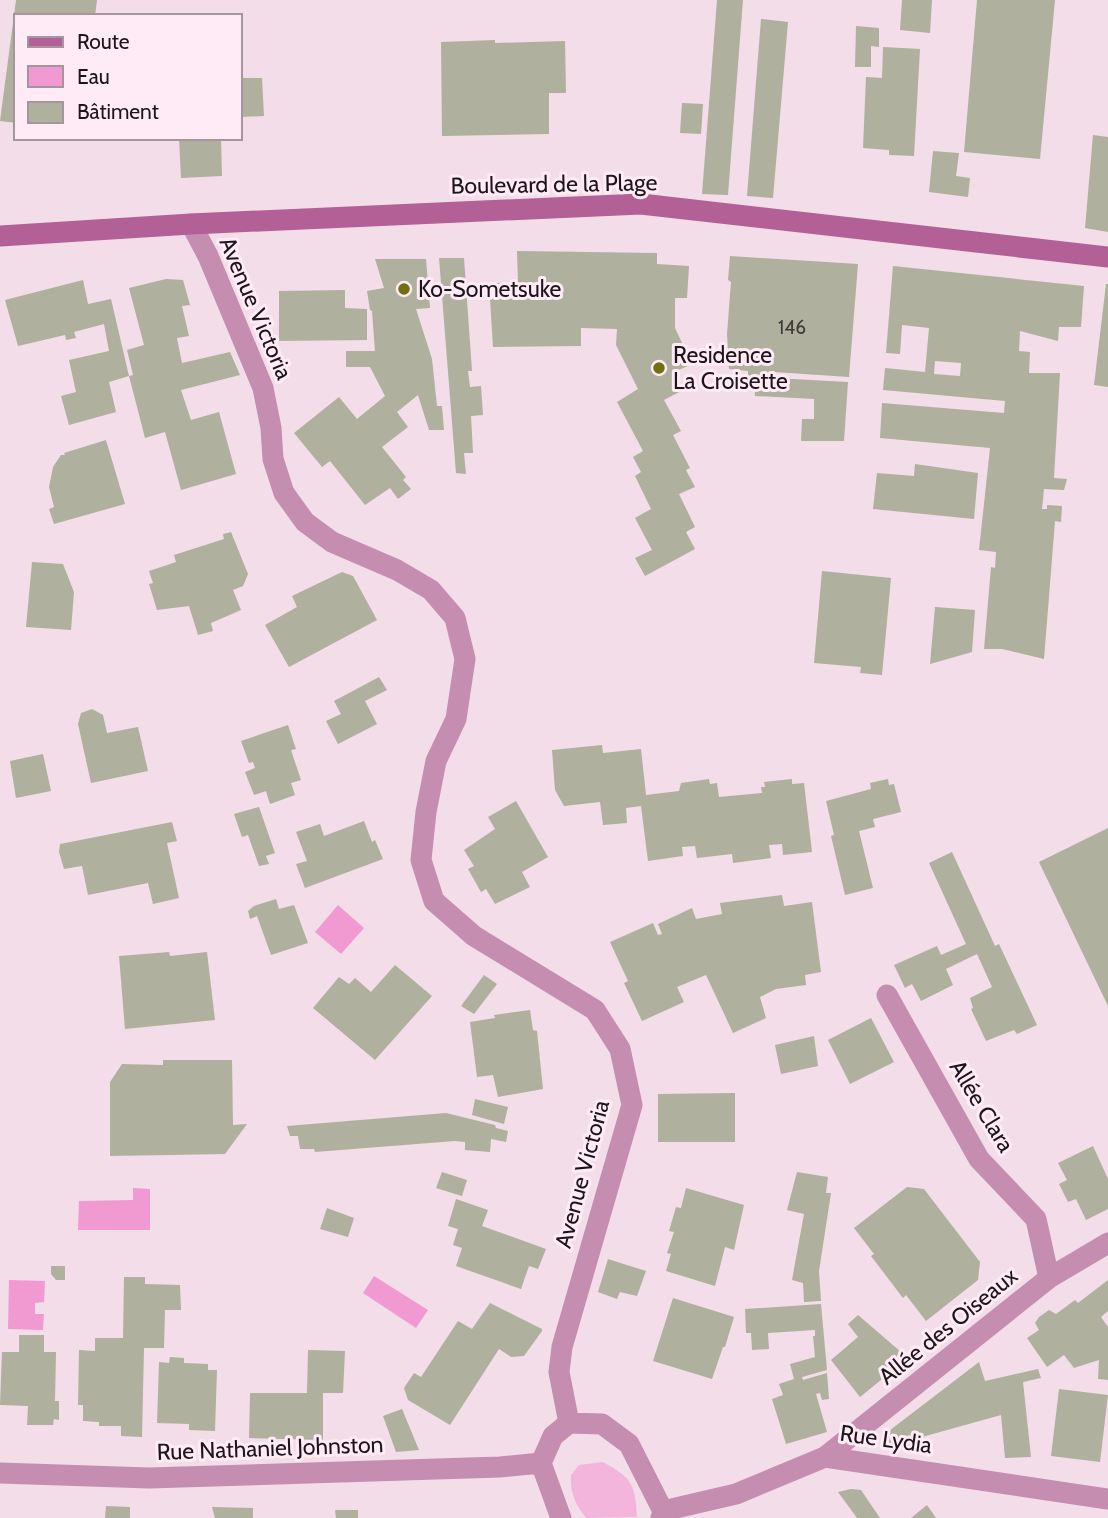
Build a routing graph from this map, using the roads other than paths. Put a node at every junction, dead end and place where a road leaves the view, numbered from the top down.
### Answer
1 (191, 224) junction
2 (0, 236) edge
3 (1108, 257) edge
4 (887, 995) dead end
5 (1108, 1243) edge
6 (1049, 1278) junction
7 (569, 1423) junction
8 (825, 1457) junction
9 (541, 1463) junction
10 (0, 1473) edge
11 (1108, 1499) edge
12 (694, 1512) edge
13 (662, 1515) edge
14 (561, 1518) edge

1 - 2 main road, Boulevard de la Plage
1 - 3 main road, Boulevard de la Plage
1 - 7 street, Avenue Victoria
4 - 6 street, Allée Clara
5 - 6 street, Allée des Oiseaux
6 - 8 street, Allée des Oiseaux
7 - 9 street
7 - 13 street
8 - 11 street, Rue Lydia
8 - 12 street, Rue Lydia
9 - 10 street, Rue Nathaniel Johnston
9 - 14 street
12 - 13 street, Rue Lydia

